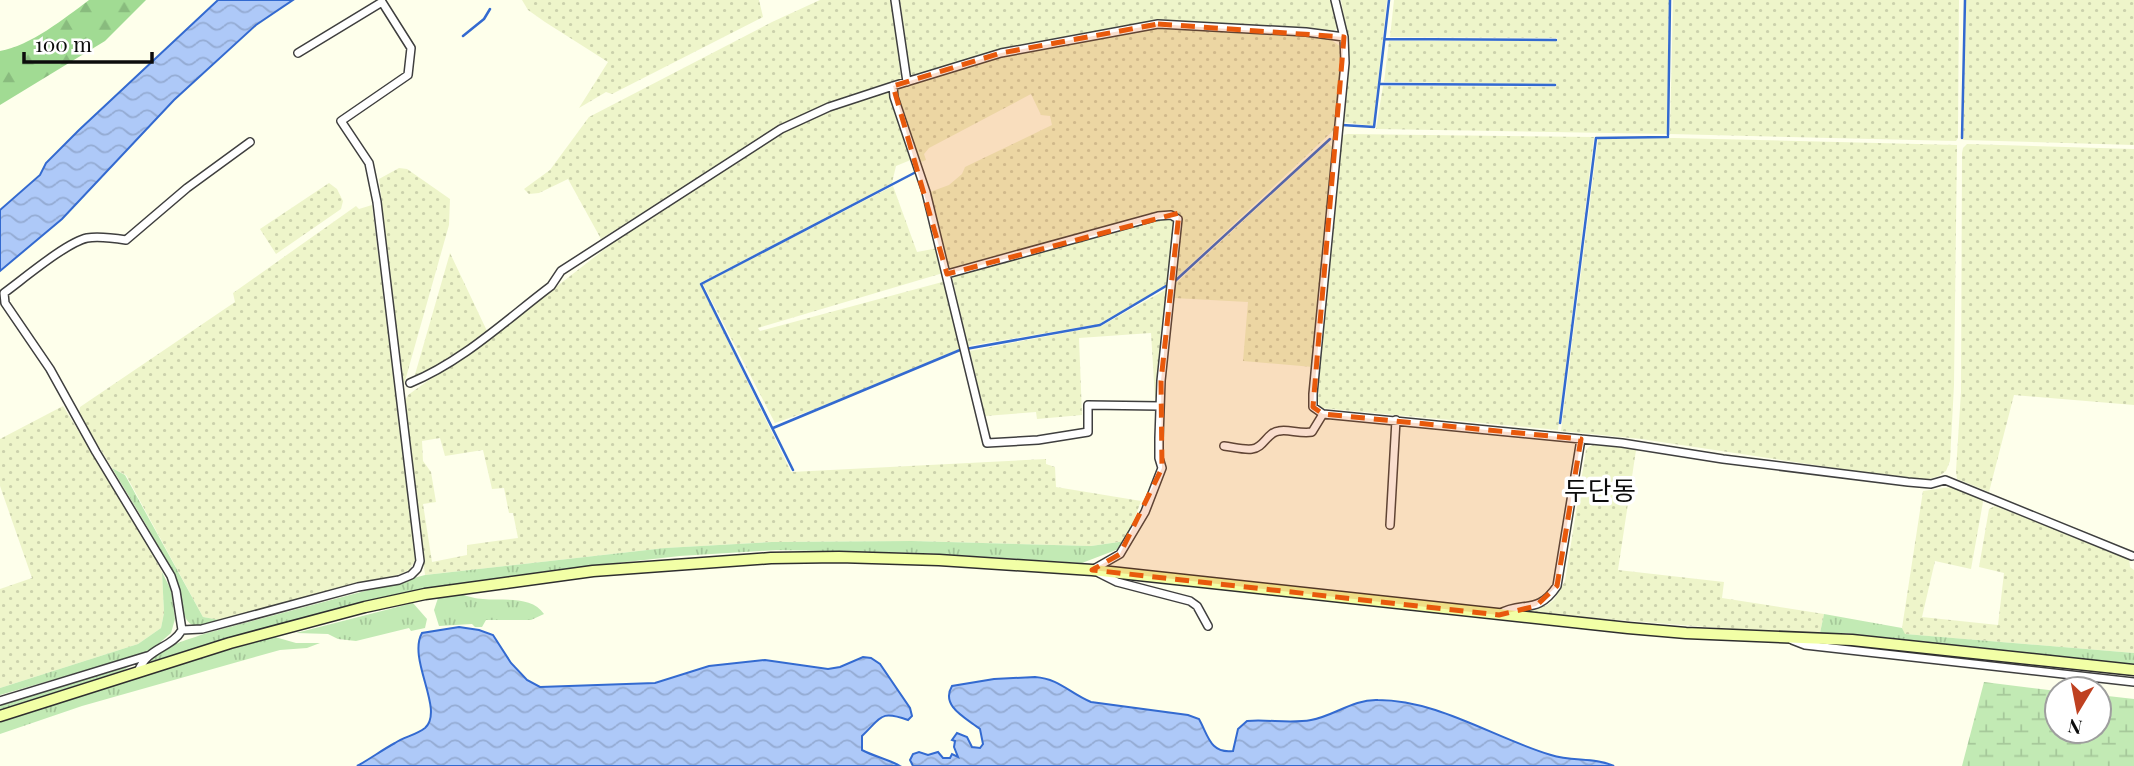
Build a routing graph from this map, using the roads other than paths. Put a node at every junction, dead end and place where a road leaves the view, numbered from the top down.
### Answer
1 (895, 0) edge
2 (1335, 0) edge
3 (1344, 37) junction
4 (298, 53) dead end
5 (907, 82) junction
6 (893, 86) junction
7 (250, 142) dead end
8 (947, 274) junction
9 (410, 383) dead end
10 (1160, 406) junction
11 (1323, 414) junction
12 (1396, 421) junction
13 (1581, 439) junction
14 (1224, 446) dead end
15 (1390, 525) dead end
16 (2132, 556) dead end
17 (1092, 570) junction
18 (1499, 615) junction
19 (1208, 626) dead end
20 (183, 629) junction
21 (1785, 637) junction
22 (148, 655) junction
23 (2134, 670) edge
24 (138, 672) junction
25 (2134, 682) edge
26 (0, 701) edge
27 (0, 716) edge

1 - 5 street
2 - 3 street
3 - 5 street
3 - 11 street
4 - 20 street
5 - 6 street
6 - 8 street
6 - 9 street
7 - 20 street
8 - 10 street
8 - 10 street
10 - 17 street
11 - 12 street
11 - 14 street
12 - 13 street
12 - 15 street
13 - 16 street
13 - 18 street
17 - 18 street
17 - 19 street
17 - 24 street
18 - 21 street
20 - 22 street
21 - 23 street
21 - 25 street
22 - 24 street
22 - 26 street
24 - 27 street

